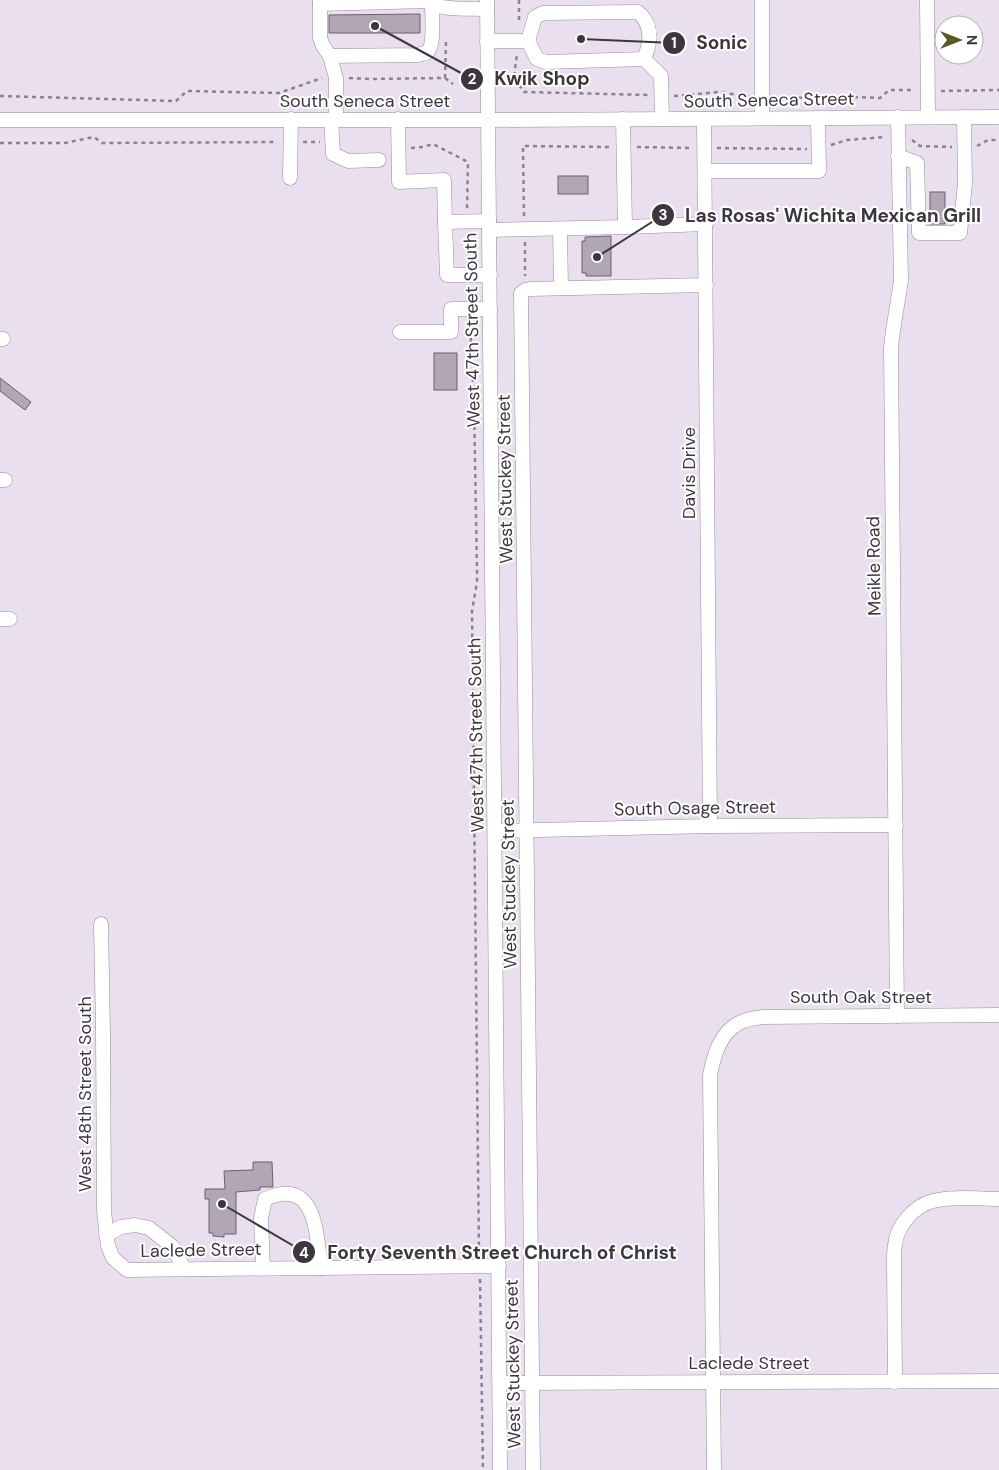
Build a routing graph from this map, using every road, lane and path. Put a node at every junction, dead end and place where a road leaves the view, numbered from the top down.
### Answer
1 (762, 0) edge
2 (927, 0) edge
3 (320, 2) edge
4 (428, 2) edge
5 (487, 4) edge
6 (487, 40) junction
7 (528, 40) junction
8 (330, 56) junction
9 (644, 59) junction
10 (336, 76) junction
11 (453, 84) dead end
12 (0, 96) edge
13 (898, 117) junction
14 (928, 117) junction
15 (964, 117) junction
16 (999, 117) edge
17 (762, 118) junction
18 (818, 118) junction
19 (291, 119) junction
20 (334, 119) junction
21 (398, 119) junction
22 (623, 119) junction
23 (662, 119) junction
24 (704, 119) junction
25 (0, 120) edge
26 (488, 120) junction
27 (898, 136) junction
28 (999, 140) edge
29 (290, 142) junction
30 (332, 142) junction
31 (0, 143) edge
32 (624, 147) junction
33 (399, 148) junction
34 (705, 148) junction
35 (964, 148) junction
36 (818, 149) junction
37 (898, 156) junction
38 (379, 160) dead end
39 (705, 171) junction
40 (290, 178) dead end
41 (466, 221) junction
42 (445, 222) junction
43 (706, 224) junction
44 (489, 225) junction
45 (625, 227) junction
46 (524, 229) junction
47 (560, 229) junction
48 (468, 275) junction
49 (490, 275) junction
50 (525, 281) dead end
51 (706, 285) junction
52 (561, 288) junction
53 (470, 309) junction
54 (490, 309) junction
55 (400, 332) dead end
56 (896, 825) junction
57 (710, 826) junction
58 (495, 831) junction
59 (527, 831) junction
60 (101, 924) dead end
61 (999, 1015) edge
62 (897, 1016) junction
63 (999, 1199) edge
64 (106, 1235) junction
65 (117, 1262) joint
66 (479, 1266) junction
67 (499, 1266) junction
68 (263, 1268) junction
69 (321, 1268) junction
70 (184, 1269) junction
71 (999, 1381) edge
72 (712, 1382) junction
73 (895, 1382) junction
74 (500, 1383) junction
75 (532, 1383) junction
76 (483, 1470) edge
77 (500, 1470) edge
78 (533, 1470) edge
79 (714, 1470) edge

1 - 17 street
2 - 14 street
3 - 4 street
3 - 8 street
4 - 5 street
4 - 8 street
5 - 6 street, West 47th Street South
6 - 7 street
6 - 26 street, West 47th Street South
7 - 9 street
7 - 9 street
8 - 10 street
9 - 23 street
10 - 11 path
10 - 12 path
10 - 20 street
13 - 14 street, South Seneca Street
13 - 18 street, South Seneca Street
13 - 27 street, Meikle Road
14 - 15 street, South Seneca Street
15 - 16 street, South Seneca Street
15 - 35 street
17 - 18 street, South Seneca Street
17 - 24 street, South Seneca Street
18 - 36 street
19 - 20 street, South Seneca Street
19 - 25 street, South Seneca Street
19 - 29 street
20 - 21 street, South Seneca Street
20 - 30 street
21 - 26 street, South Seneca Street
21 - 33 street
22 - 23 street, South Seneca Street
22 - 26 street, South Seneca Street
22 - 32 street
23 - 24 street, South Seneca Street
24 - 34 street, Davis Drive
26 - 44 street, West 47th Street South
27 - 35 path
27 - 36 path
27 - 37 street, Meikle Road
28 - 35 path
29 - 30 path
29 - 31 path
29 - 40 street
30 - 38 street
32 - 34 path
32 - 45 street
32 - 46 path
33 - 41 path
33 - 42 street
34 - 36 path
34 - 39 street, Davis Drive
35 - 37 street
36 - 39 street
37 - 56 street, Meikle Road
39 - 43 street, Davis Drive
41 - 42 street
41 - 44 street
41 - 48 path
42 - 48 street
43 - 45 street
43 - 51 street, Davis Drive
44 - 46 street
44 - 49 street, West 47th Street South
45 - 47 street
46 - 47 street
46 - 50 path
47 - 52 street
48 - 49 street
49 - 54 street, West 47th Street South
51 - 52 street
51 - 57 street, Davis Drive
52 - 59 street, West Stuckey Street
53 - 54 street
53 - 55 street
53 - 66 path
54 - 58 street, West 47th Street South
56 - 57 street, South Osage Street
56 - 62 street, Meikle Road
57 - 59 street, South Osage Street
58 - 59 street, South Osage Street
58 - 67 street, West 47th Street South
59 - 75 street, West Stuckey Street
60 - 64 street, West 48th Street South
61 - 62 street, South Oak Street
62 - 72 street, South Oak Street
63 - 73 street
64 - 65 street, West 48th Street South
64 - 70 street
65 - 70 street, Laclede Street
66 - 67 street, Laclede Street
66 - 69 street, Laclede Street
66 - 76 path
67 - 74 street, West 47th Street South
68 - 69 street, Laclede Street
68 - 69 street
68 - 70 street, Laclede Street
71 - 73 street, Laclede Street
72 - 73 street, Laclede Street
72 - 75 street, Laclede Street
72 - 79 street
74 - 75 street, Laclede Street
74 - 77 street, West 47th Street South
75 - 78 street, West Stuckey Street

